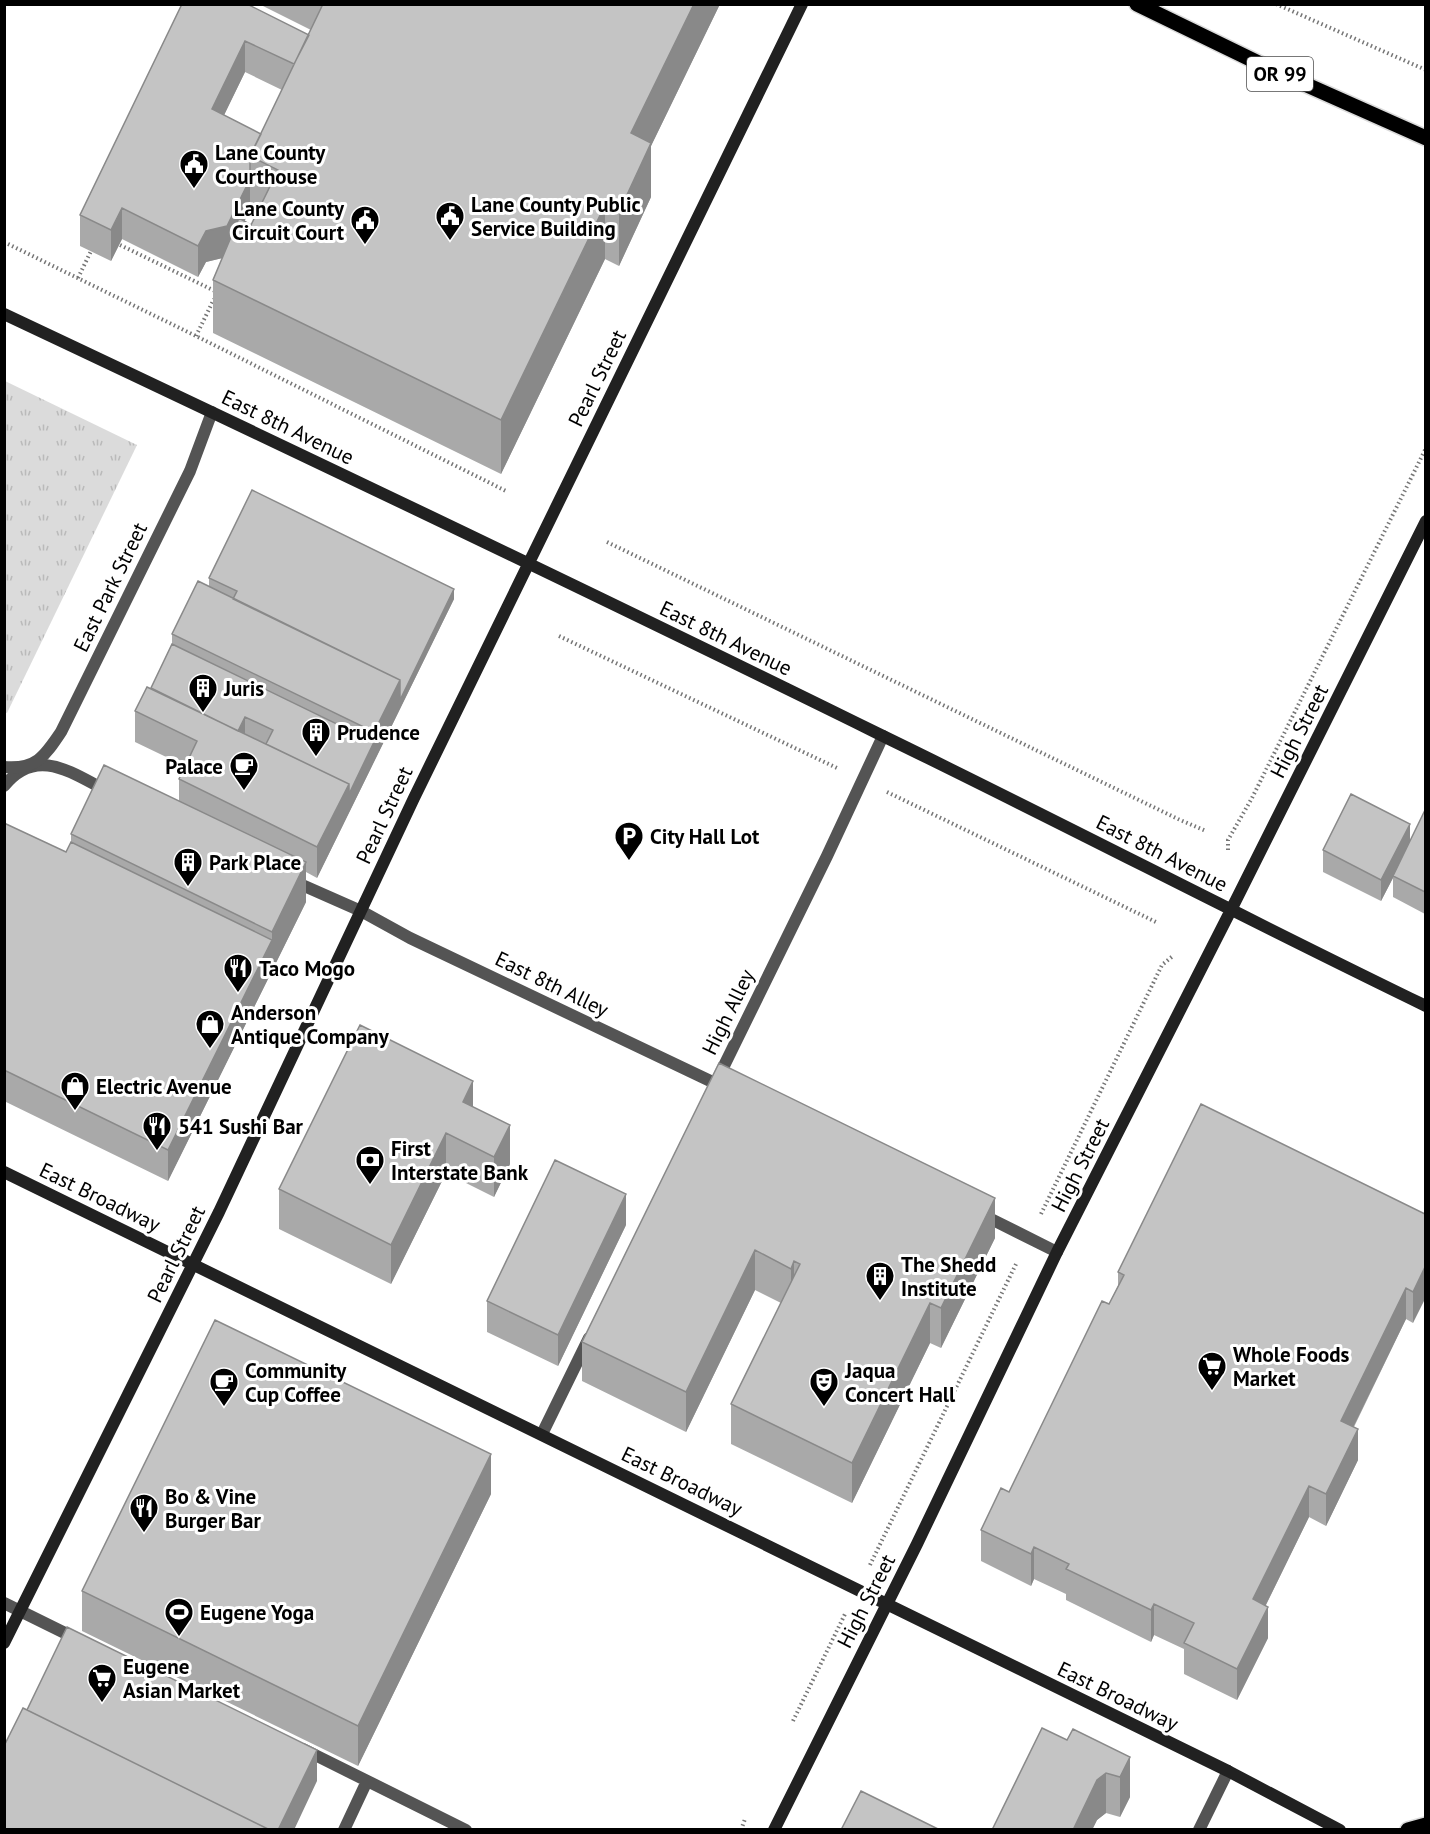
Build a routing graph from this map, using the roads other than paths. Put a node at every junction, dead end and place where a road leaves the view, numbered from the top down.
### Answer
1 (802, 4) edge
2 (1137, 4) edge
3 (1425, 138) edge
4 (4, 314) edge
5 (212, 412) junction
6 (1425, 521) edge
7 (529, 564) junction
8 (883, 736) junction
9 (26, 767) junction
10 (4, 768) edge
11 (4, 786) edge
12 (121, 797) edge
13 (279, 874) edge
14 (1231, 910) junction
15 (360, 911) junction
16 (1425, 1006) edge
17 (713, 1089) junction
18 (736, 1094) edge
19 (4, 1172) edge
20 (974, 1211) edge
21 (1057, 1252) junction
22 (193, 1264) junction
23 (593, 1330) edge
24 (542, 1434) junction
25 (4, 1603) edge
26 (887, 1603) junction
27 (20, 1611) junction
28 (4, 1643) edge
29 (93, 1646) edge
30 (293, 1745) edge
31 (1228, 1771) junction
32 (367, 1781) junction
33 (1425, 1825) edge
34 (344, 1830) edge
35 (466, 1830) edge
36 (774, 1830) edge
37 (1199, 1830) edge
38 (1340, 1830) edge
39 (1408, 1830) edge

1 - 7 main road, Pearl Street
2 - 3 main road, OR 99
4 - 5 main road, East 8th Avenue
5 - 7 main road, East 8th Avenue
5 - 9 street, East Park Street
6 - 14 main road, High Street
7 - 8 main road, East 8th Avenue
7 - 15 main road, Pearl Street
8 - 14 main road, East 8th Avenue
8 - 17 street, High Alley
9 - 10 street
9 - 11 street, East Park Street
9 - 12 street
13 - 15 street, East 8th Alley
14 - 16 main road, East 8th Avenue
14 - 21 main road, High Street
15 - 17 street, East 8th Alley
15 - 22 main road, Pearl Street
17 - 18 street, East 8th Alley
19 - 22 main road, East Broadway
20 - 21 street
21 - 26 main road, High Street
22 - 24 main road, East Broadway
22 - 27 main road, Pearl Street
23 - 24 street
24 - 26 main road, East Broadway
25 - 27 street
26 - 31 main road, East Broadway
26 - 36 main road, High Street
27 - 28 main road, Pearl Street
27 - 29 street
30 - 32 street
31 - 37 street
31 - 38 main road, East Broadway
32 - 34 street
32 - 35 street
33 - 39 main road

